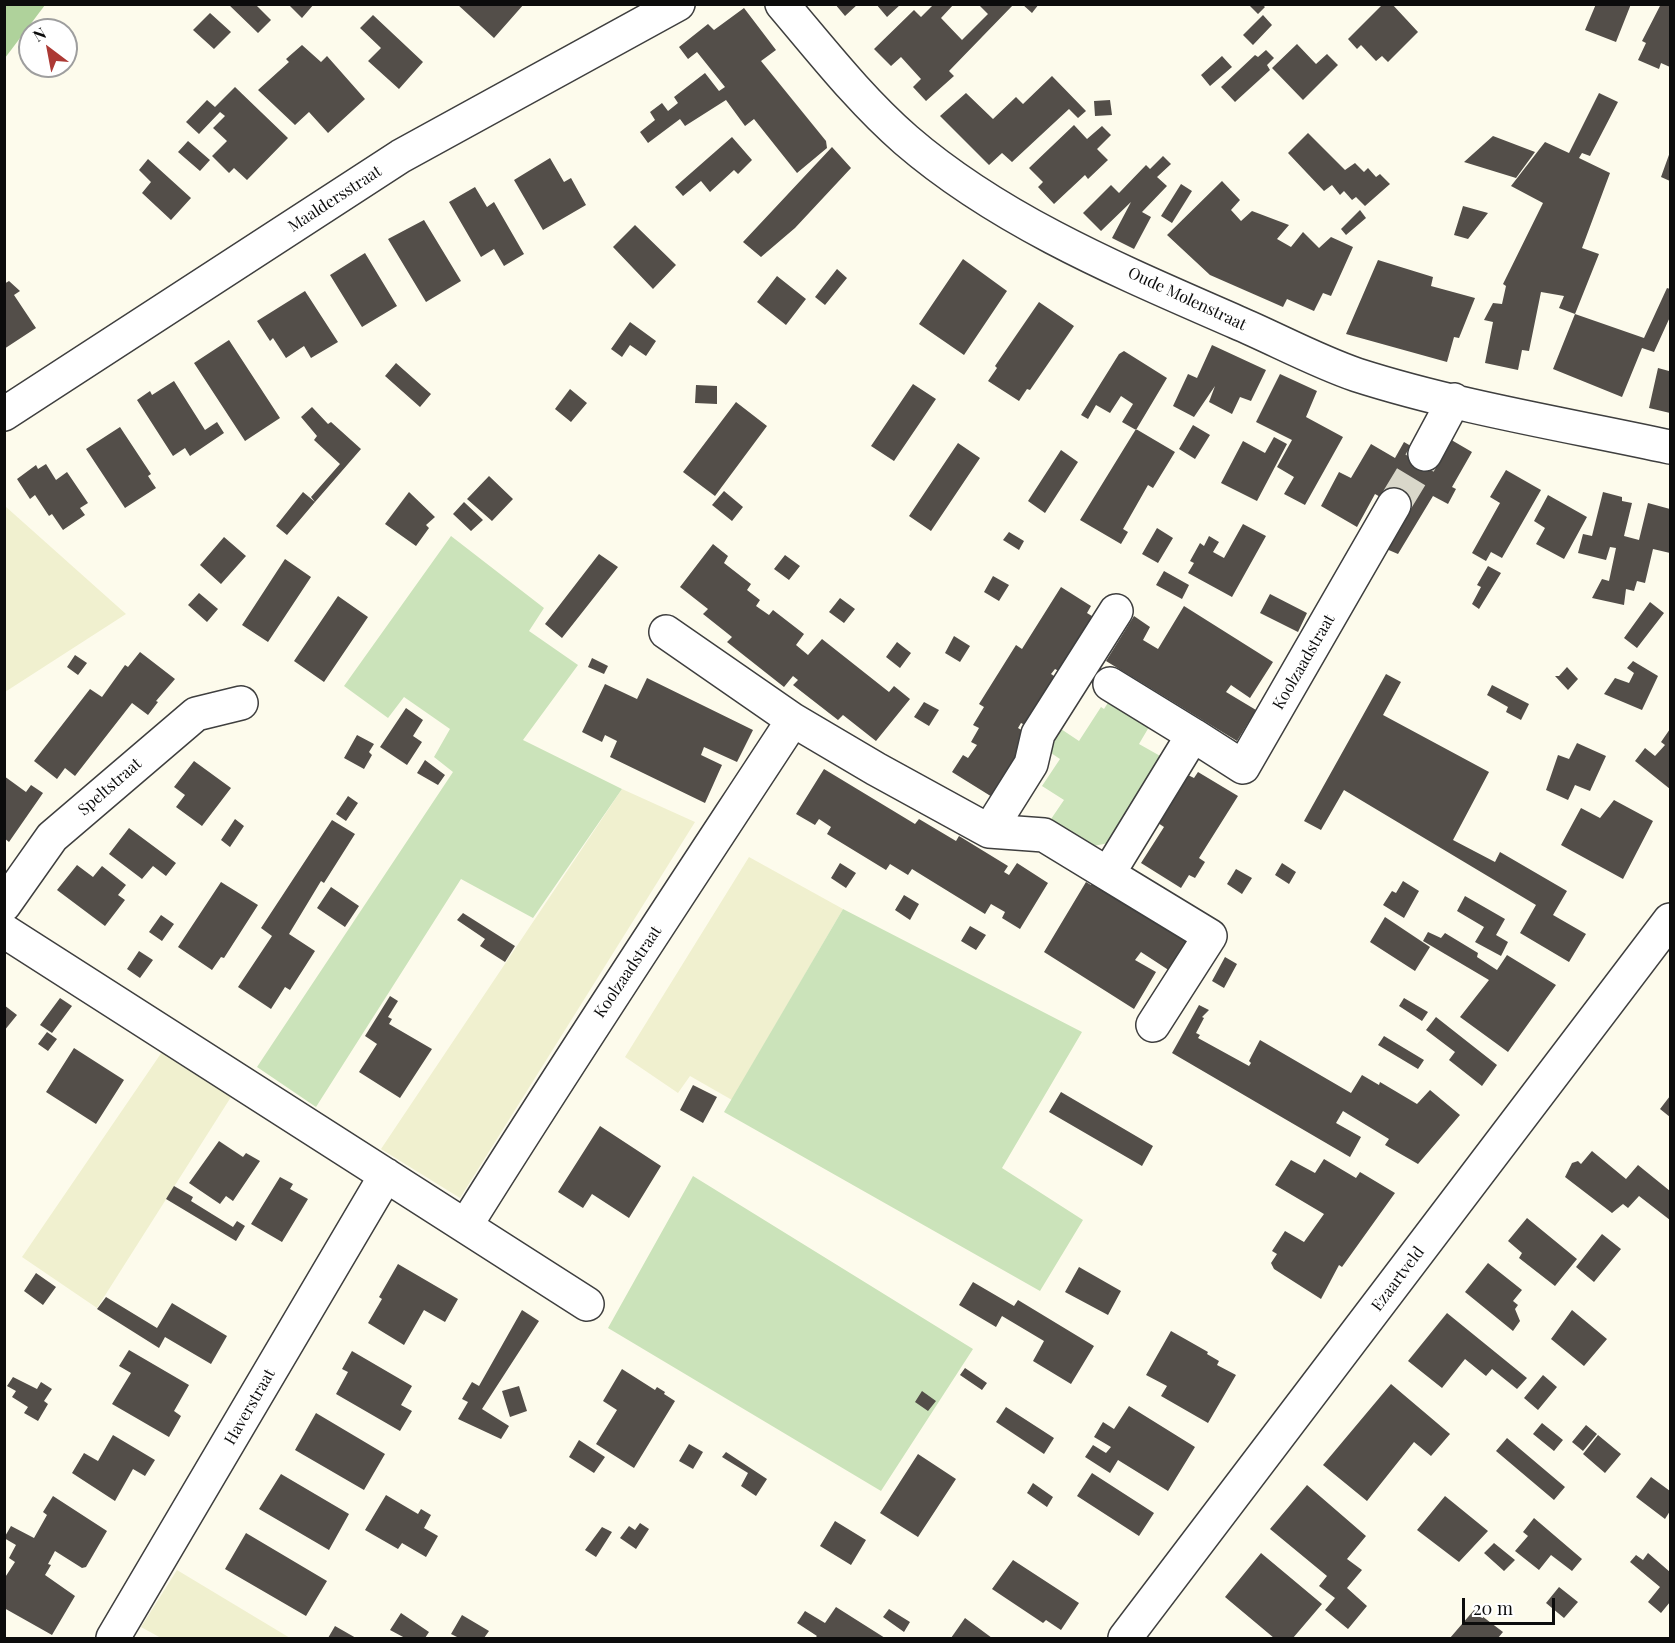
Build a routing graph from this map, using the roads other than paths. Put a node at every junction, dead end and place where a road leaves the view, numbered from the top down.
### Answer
1 (678, 4) edge
2 (782, 4) edge
3 (1454, 400) junction
4 (4, 414) edge
5 (1671, 447) edge
6 (1425, 454) tunnel mouth
7 (1394, 505) tunnel mouth
8 (1116, 611) dead end
9 (666, 632) dead end
10 (1110, 684) dead end
11 (241, 702) dead end
12 (793, 720) junction
13 (1192, 735) junction
14 (989, 831) junction
15 (1108, 874) junction
16 (4, 905) edge
17 (1671, 920) edge
18 (4, 931) edge
19 (1153, 1025) dead end
20 (386, 1175) junction
21 (466, 1225) junction
22 (587, 1304) dead end
23 (113, 1638) edge
24 (1125, 1638) edge

1 - 4 street, Maaldersstraat
2 - 3 street, Oude Molenstraat
3 - 5 street, Oude Molenstraat
3 - 6 street
7 - 13 street, Koolzaadstraat
8 - 14 street
9 - 12 street
10 - 13 street, Koolzaadstraat
11 - 16 street, Speltstraat
12 - 14 street
12 - 21 street, Koolzaadstraat
13 - 15 street
14 - 15 street
15 - 19 street
17 - 24 street, Ezaartveld
18 - 20 street
20 - 21 street
20 - 23 street, Haverstraat
21 - 22 street

